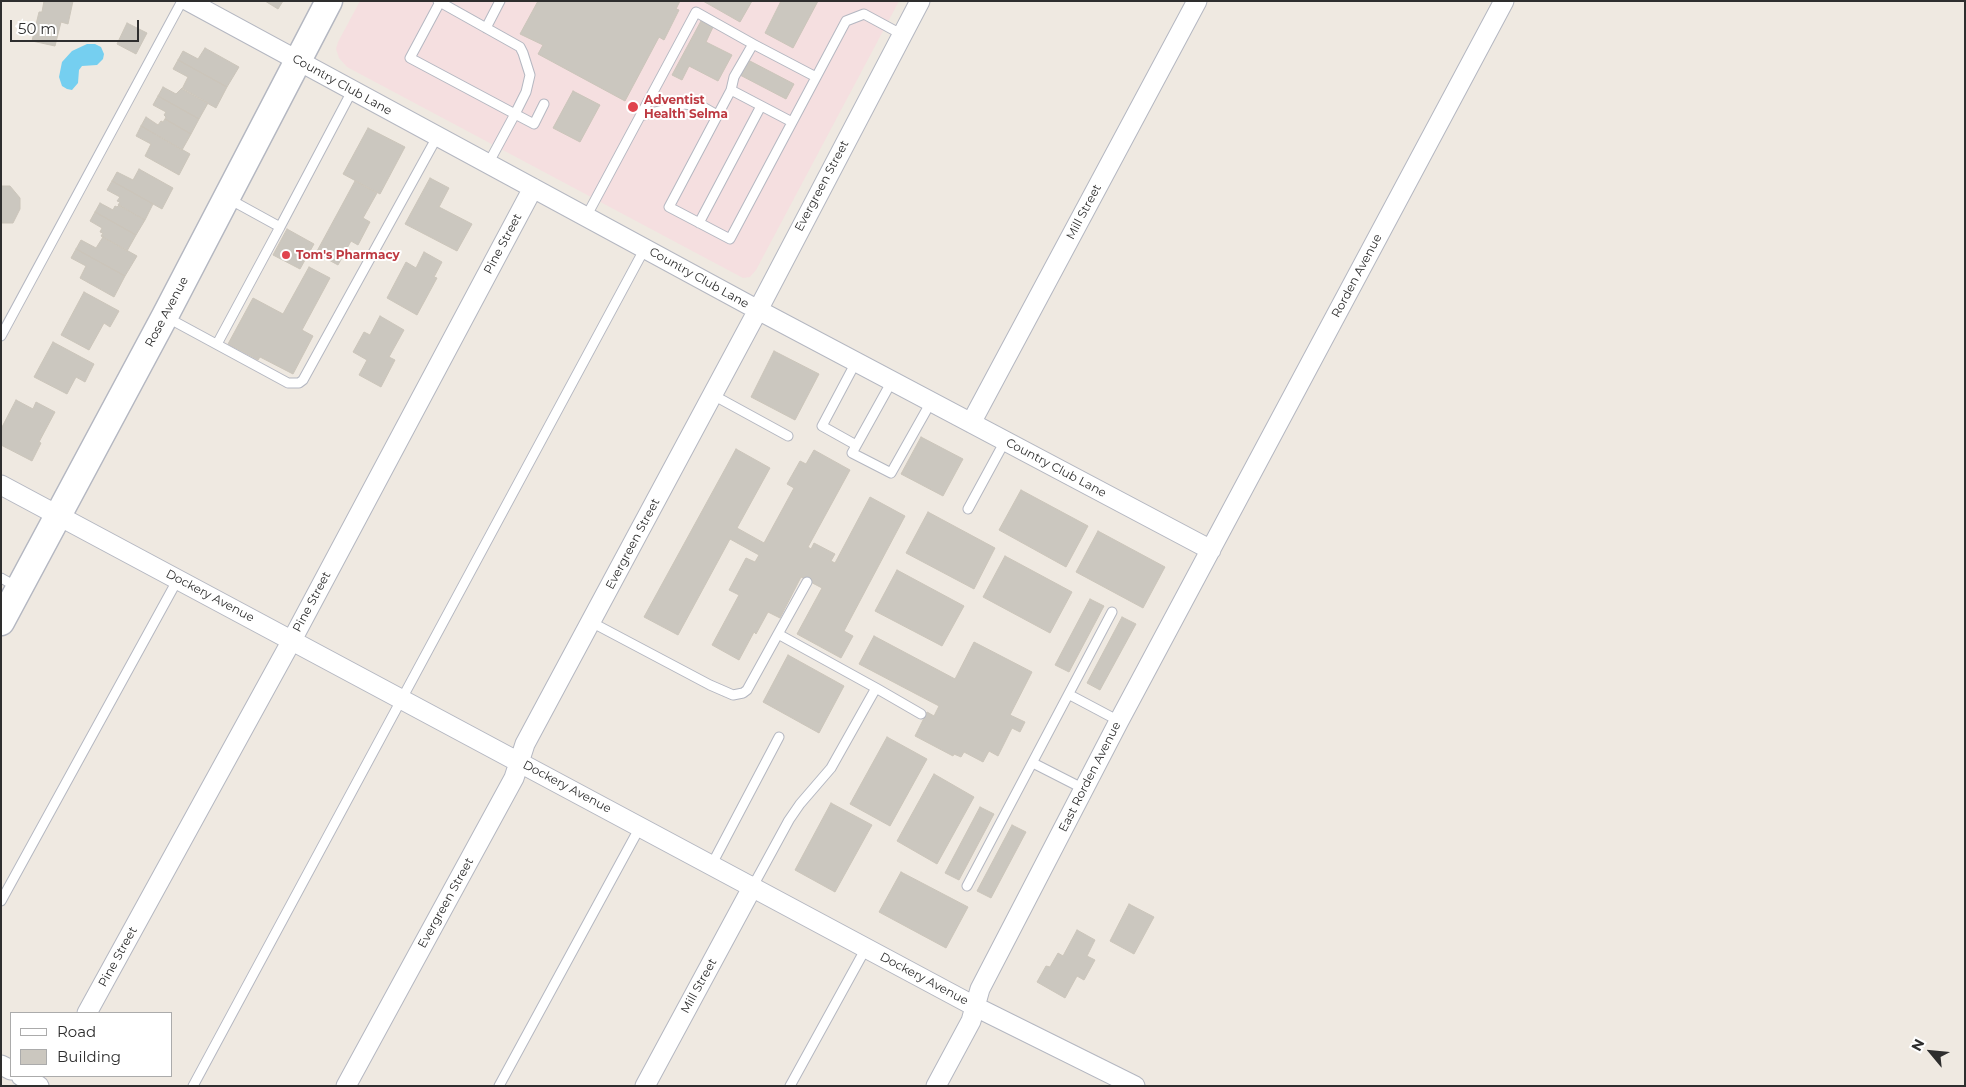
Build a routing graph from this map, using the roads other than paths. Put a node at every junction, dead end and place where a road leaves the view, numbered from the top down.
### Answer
1 (182, 1) edge
2 (188, 1) edge
3 (329, 1) edge
4 (500, 1) edge
5 (920, 1) edge
6 (1197, 1) edge
7 (1504, 1) edge
8 (442, 2) edge
9 (486, 28) junction
10 (901, 34) junction
11 (753, 44) junction
12 (298, 60) junction
13 (816, 77) junction
14 (731, 90) junction
15 (352, 91) junction
16 (544, 104) dead end
17 (762, 106) junction
18 (515, 114) junction
19 (717, 115) junction
20 (640, 116) junction
21 (792, 122) junction
22 (437, 137) junction
23 (488, 164) junction
24 (533, 188) junction
25 (227, 198) junction
26 (586, 217) junction
27 (699, 223) junction
28 (280, 227) junction
29 (645, 248) junction
30 (758, 310) junction
31 (165, 316) junction
32 (1, 336) edge
33 (217, 344) junction
34 (856, 362) junction
35 (892, 381) junction
36 (713, 394) junction
37 (931, 402) junction
38 (971, 423) junction
39 (788, 436) dead end
40 (1005, 441) junction
41 (856, 445) junction
42 (1, 485) edge
43 (968, 509) dead end
44 (59, 515) junction
45 (1211, 550) junction
46 (178, 579) junction
47 (807, 582) dead end
48 (10, 583) edge
49 (1112, 612) dead end
50 (1, 622) edge
51 (591, 622) junction
52 (778, 634) junction
53 (292, 640) junction
54 (876, 688) junction
55 (1070, 695) junction
56 (402, 700) junction
57 (921, 714) dead end
58 (1119, 720) junction
59 (779, 737) dead end
60 (520, 761) junction
61 (1033, 763) junction
62 (1084, 789) junction
63 (640, 827) junction
64 (712, 864) junction
65 (753, 886) junction
66 (967, 886) dead end
67 (1, 901) edge
68 (866, 948) junction
69 (976, 1006) junction
70 (88, 1012) edge
71 (23, 1077) edge
72 (40, 1086) edge
73 (193, 1086) edge
74 (346, 1086) edge
75 (499, 1086) edge
76 (645, 1086) edge
77 (790, 1086) edge
78 (936, 1086) edge
79 (1135, 1086) edge

1 - 32 lane
2 - 12 street, Country Club Lane
3 - 12 street, Rose Avenue
4 - 9 lane
5 - 10 street, Evergreen Street
6 - 38 street, Mill Street
7 - 45 street, Rorden Avenue
8 - 9 lane
8 - 18 lane
9 - 18 lane
10 - 13 lane
10 - 30 street, Evergreen Street
11 - 13 lane
11 - 14 lane
11 - 20 lane
12 - 15 street, Country Club Lane
12 - 25 street, Rose Avenue
13 - 21 lane
14 - 17 lane
14 - 19 lane
15 - 22 street, Country Club Lane
15 - 28 lane
16 - 18 lane
17 - 21 lane
17 - 27 lane
18 - 23 lane
19 - 20 lane
19 - 27 lane
20 - 26 lane
21 - 27 lane
22 - 23 street, Country Club Lane
22 - 33 lane
23 - 24 street, Country Club Lane
24 - 26 street, Country Club Lane
24 - 53 street, Pine Street
25 - 28 lane
25 - 31 street, Rose Avenue
26 - 29 street, Country Club Lane
28 - 33 lane
29 - 30 street, Country Club Lane
29 - 56 lane
30 - 34 street, Country Club Lane
30 - 36 street, Evergreen Street
31 - 33 lane
31 - 44 street, Rose Avenue
34 - 35 street, Country Club Lane
34 - 41 lane
35 - 37 street, Country Club Lane
35 - 41 lane
36 - 39 lane
36 - 51 street, Evergreen Street
37 - 38 street, Country Club Lane
37 - 41 lane
38 - 40 street, Country Club Lane
40 - 43 lane
40 - 45 street, Country Club Lane
42 - 44 street, Dockery Avenue
44 - 46 street, Dockery Avenue
44 - 48 street, Rose Avenue
45 - 58 street, East Rorden Avenue
46 - 53 street, Dockery Avenue
46 - 67 lane
47 - 52 lane
48 - 50 street, Rose Avenue
49 - 55 lane
51 - 52 lane
51 - 60 street, Evergreen Street
52 - 54 lane
53 - 56 street, Dockery Avenue
53 - 70 street, Pine Street
54 - 57 lane
54 - 65 lane
55 - 58 lane
55 - 61 lane
56 - 60 street, Dockery Avenue
56 - 73 lane
58 - 62 street, East Rorden Avenue
59 - 64 lane
60 - 63 street, Dockery Avenue
60 - 74 street, Evergreen Street
61 - 62 lane
61 - 66 lane
62 - 69 street, East Rorden Avenue
63 - 64 street, Dockery Avenue
63 - 75 lane
64 - 65 street, Dockery Avenue
65 - 68 street, Dockery Avenue
65 - 76 street, Mill Street
68 - 69 street, Dockery Avenue
68 - 77 lane
69 - 78 street, East Rorden Avenue
69 - 79 street, Dockery Avenue
71 - 72 street

